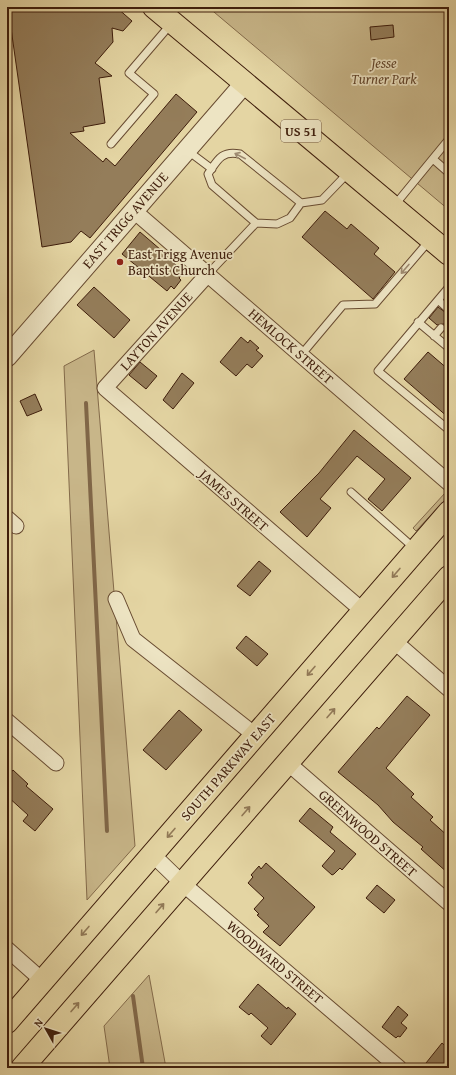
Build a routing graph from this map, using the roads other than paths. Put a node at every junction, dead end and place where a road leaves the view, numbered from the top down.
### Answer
1 (154, 7) edge
2 (172, 22) junction
3 (244, 84) junction
4 (449, 139) edge
5 (111, 144) dead end
6 (186, 150) junction
7 (433, 159) junction
8 (212, 169) junction
9 (349, 172) junction
10 (449, 173) edge
11 (301, 203) junction
12 (392, 207) junction
13 (134, 210) junction
14 (256, 223) junction
15 (430, 239) junction
16 (449, 254) edge
17 (208, 274) junction
18 (449, 288) edge
19 (438, 300) junction
20 (449, 310) edge
21 (418, 322) junction
22 (441, 328) dead end
23 (434, 336) junction
24 (448, 347) edge
25 (301, 355) junction
26 (7, 357) edge
27 (105, 388) joint
28 (449, 430) edge
29 (449, 483) edge
30 (350, 492) dead end
31 (449, 512) edge
32 (416, 550) junction
33 (449, 577) edge
34 (116, 599) dead end
35 (363, 611) junction
36 (394, 641) junction
37 (449, 689) edge
38 (7, 721) edge
39 (255, 735) junction
40 (288, 763) junction
41 (56, 764) dead end
42 (152, 854) junction
43 (182, 883) junction
44 (449, 903) edge
45 (7, 950) edge
46 (42, 981) junction
47 (7, 1022) edge
48 (22, 1068) edge
49 (399, 1068) edge

1 - 2 main road, US 51
2 - 3 main road, US 51
2 - 5 lane
3 - 6 street, EAST TRIGG AVENUE
3 - 9 main road, US 51
4 - 7 lane
6 - 8 lane
6 - 13 street, EAST TRIGG AVENUE
7 - 10 lane
7 - 12 lane
11 -> 8 lane
8 - 14 lane
9 - 11 lane
9 - 12 main road, US 51
11 - 14 lane
12 - 15 main road, US 51
13 - 17 street, HEMLOCK STREET
13 - 26 street, EAST TRIGG AVENUE
14 - 17 lane
15 - 16 main road, US 51
15 -> 25 lane
17 - 25 street, HEMLOCK STREET
17 - 27 street, LAYTON AVENUE
18 - 19 lane
19 - 20 lane
19 - 21 lane
21 - 23 lane
21 - 28 lane
22 - 23 lane
23 - 24 lane
25 - 29 street, HEMLOCK STREET
27 - 35 street, JAMES STREET
30 - 32 lane
31 - 32 main road, SOUTH PARKWAY EAST
32 -> 35 main road, SOUTH PARKWAY EAST
33 - 36 main road
34 - 39 street
35 -> 39 main road, SOUTH PARKWAY EAST
36 - 37 street
40 -> 36 main road
38 - 41 street
39 -> 42 main road, SOUTH PARKWAY EAST
43 -> 40 main road
40 - 44 street, GREENWOOD STREET
42 - 43 street, WOODWARD STREET
42 -> 46 main road, SOUTH PARKWAY EAST
48 -> 43 main road
43 - 49 street, WOODWARD STREET
45 - 46 street
46 - 47 main road, SOUTH PARKWAY EAST

